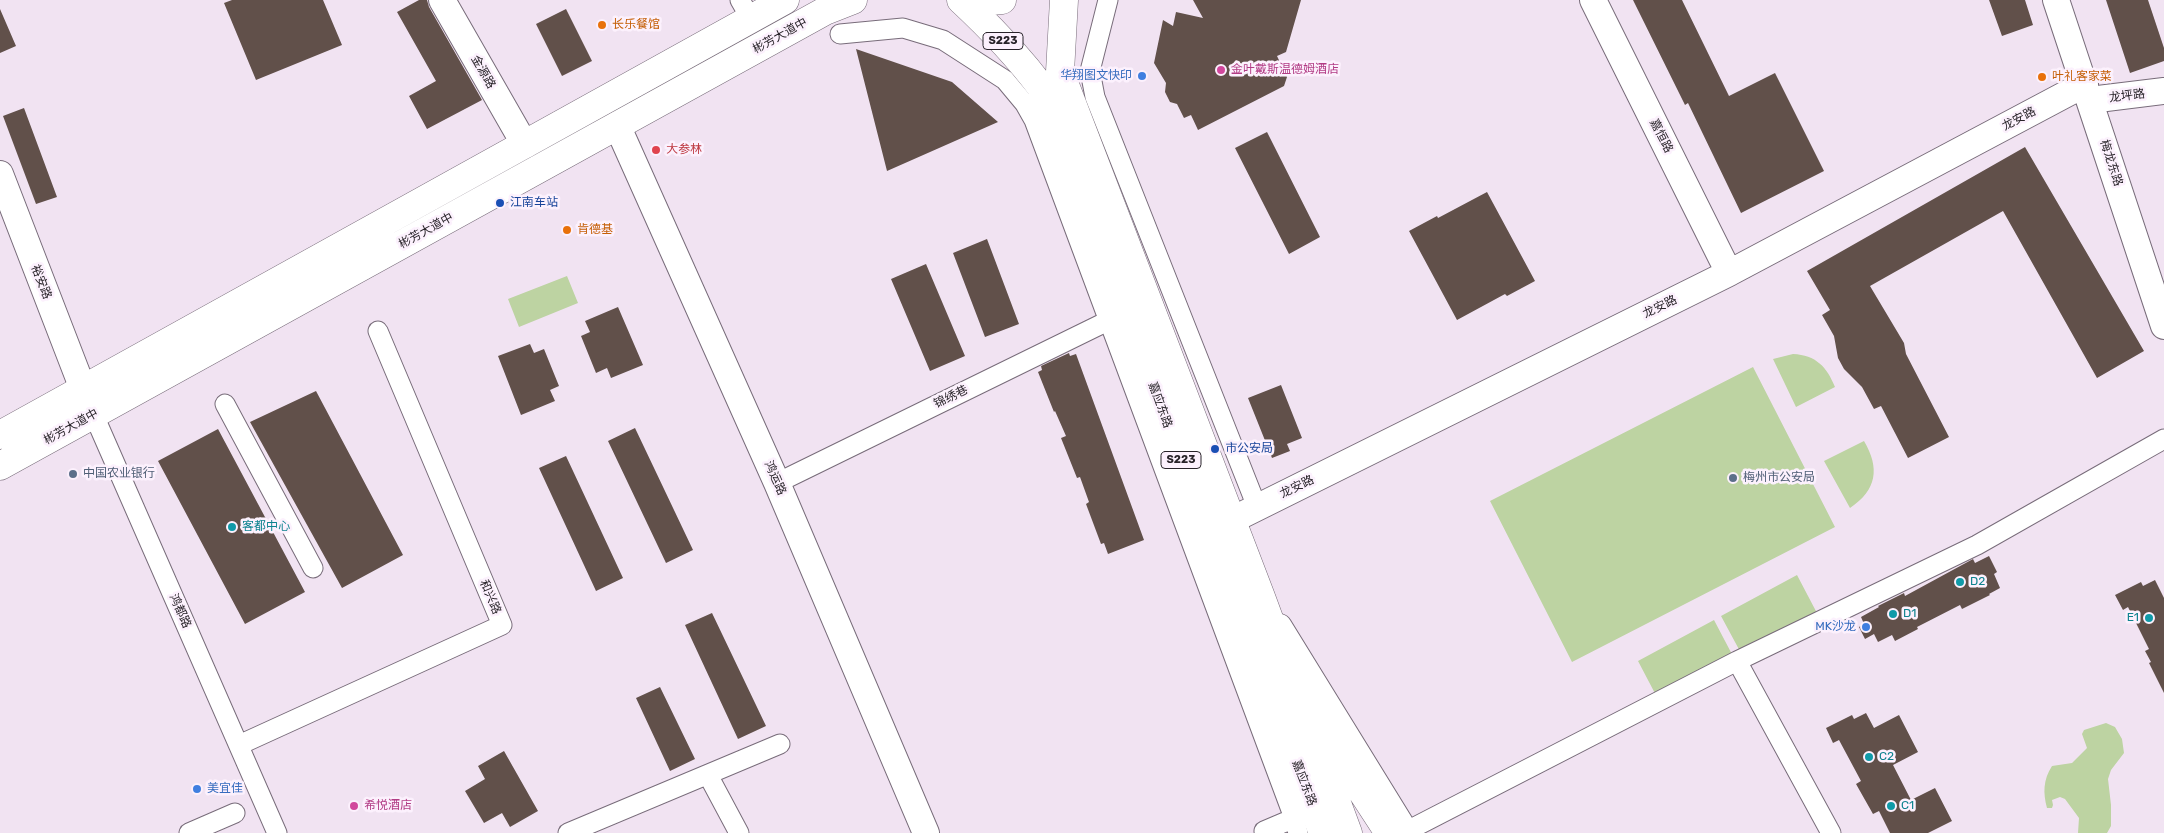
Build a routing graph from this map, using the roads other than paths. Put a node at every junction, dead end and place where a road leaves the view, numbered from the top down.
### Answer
1 (442, 0) edge
2 (785, 0) edge
3 (853, 0) edge
4 (961, 0) edge
5 (966, 0) edge
6 (1002, 0) edge
7 (1064, 0) edge
8 (1108, 0) edge
9 (1593, 0) edge
10 (2056, 0) edge
11 (745, 10) edge
12 (840, 34) dead end
13 (2164, 91) edge
14 (2088, 92) junction
15 (618, 125) junction
16 (524, 144) junction
17 (0, 174) edge
18 (1728, 272) junction
19 (1117, 316) junction
20 (2164, 326) edge
21 (378, 331) dead end
22 (83, 389) junction
23 (225, 404) dead end
24 (0, 435) edge
25 (2164, 439) edge
26 (0, 466) edge
27 (777, 483) junction
28 (1257, 507) junction
29 (1230, 521) junction
30 (313, 568) dead end
31 (1261, 597) junction
32 (1737, 661) junction
33 (1295, 690) junction
34 (780, 744) dead end
35 (239, 745) junction
36 (708, 774) junction
37 (235, 813) dead end
38 (1307, 823) edge
39 (1264, 831) dead end
40 (188, 833) edge
41 (277, 833) edge
42 (568, 833) edge
43 (739, 833) edge
44 (926, 833) edge
45 (1348, 833) edge
46 (1400, 833) edge
47 (1831, 833) edge

1 - 16 street, 金源路
2 - 11 main road
3 - 15 main road, 彬芳大道中
4 - 19 main road, 嘉应东路 / S223
5 - 6 main road
7 - 29 main road, 嘉应东路 / S223
8 - 28 street
9 - 18 street, 嘉恒路
10 - 14 street, 梅龙东路
11 - 16 main road
12 - 19 street
13 - 14 street, 龙坪路
14 - 18 street, 龙安路
14 - 20 street, 梅龙东路
15 - 26 main road, 彬芳大道中
15 - 27 street, 鸿运路
16 - 22 main road
17 - 22 street, 裕安路
18 - 28 street, 龙安路
19 - 27 street, 锦绣巷
19 - 38 main road, 嘉应东路 / S223
21 - 35 street, 和兴路
22 - 24 main road
22 - 35 street, 鸿都路
23 - 30 street
25 - 32 street
27 - 44 street, 鸿运路
28 - 29 street, 龙安路
29 - 31 main road, 嘉应东路 / S223
31 - 33 main road, 嘉应东路 / S223
31 - 46 street
32 - 46 street
32 - 47 street
33 - 45 main road, 嘉应东路 / S223
33 - 46 main road
34 - 36 street
35 - 41 street, 鸿都路
36 - 42 street
36 - 43 street
37 - 40 street
38 - 39 street

